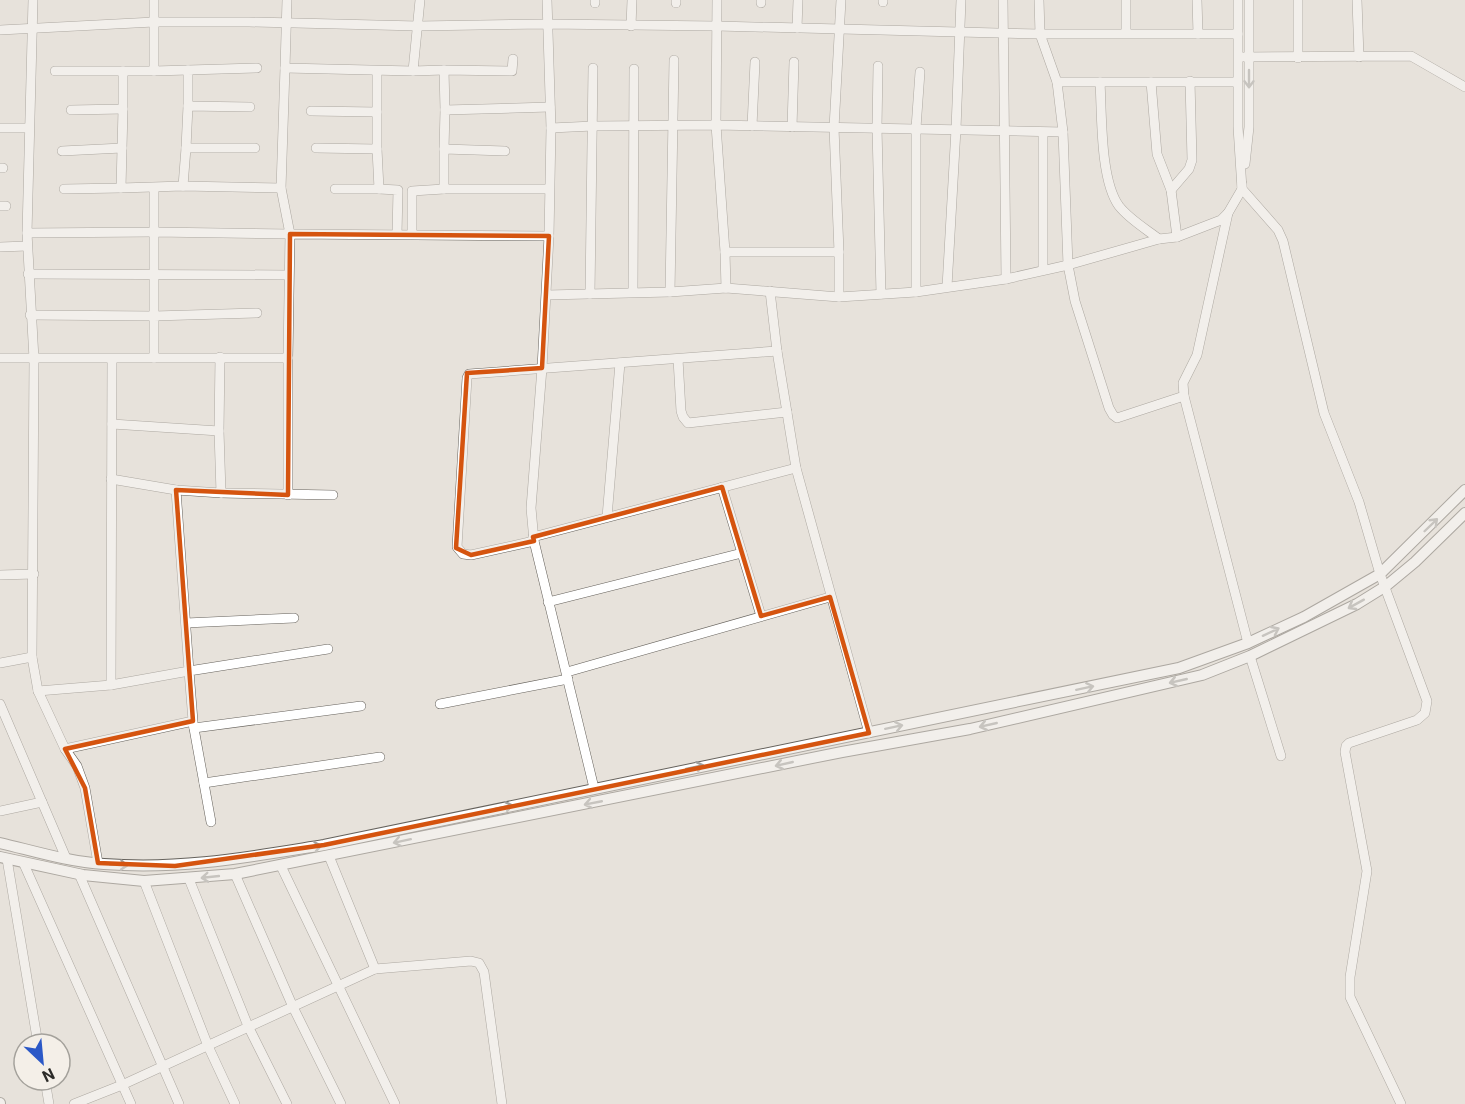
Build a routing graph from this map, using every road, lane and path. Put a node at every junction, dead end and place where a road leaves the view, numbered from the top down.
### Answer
1 (33, 0) edge
2 (154, 0) edge
3 (287, 0) edge
4 (420, 0) edge
5 (547, 0) edge
6 (632, 0) edge
7 (717, 0) edge
8 (798, 0) edge
9 (841, 0) edge
10 (961, 0) edge
11 (1003, 0) edge
12 (1039, 0) edge
13 (1126, 0) edge
14 (1197, 0) edge
15 (1238, 0) edge
16 (1249, 0) edge
17 (1298, 0) edge
18 (1357, 0) edge
19 (154, 22) junction
20 (287, 24) junction
21 (547, 24) junction
22 (418, 26) junction
23 (631, 26) junction
24 (717, 26) junction
25 (32, 28) junction
26 (797, 28) junction
27 (0, 30) edge
28 (840, 30) junction
29 (959, 32) junction
30 (1005, 32) junction
31 (1126, 33) junction
32 (1040, 34) junction
33 (1197, 34) junction
34 (1238, 34) junction
35 (1238, 57) junction
36 (1249, 57) junction
37 (1359, 57) junction
38 (513, 58) dead end
39 (1298, 58) junction
40 (674, 60) dead end
41 (755, 62) dead end
42 (794, 62) dead end
43 (878, 66) dead end
44 (257, 68) dead end
45 (285, 68) junction
46 (593, 68) dead end
47 (634, 69) dead end
48 (188, 70) junction
49 (377, 70) junction
50 (444, 70) junction
51 (56, 71) dead end
52 (123, 71) junction
53 (154, 71) junction
54 (412, 71) junction
55 (920, 72) dead end
56 (1190, 81) junction
57 (1057, 82) junction
58 (1100, 82) junction
59 (1151, 82) junction
60 (1237, 82) junction
61 (1465, 87) edge
62 (188, 106) junction
63 (550, 107) junction
64 (250, 108) dead end
65 (71, 110) dead end
66 (123, 110) junction
67 (445, 110) junction
68 (311, 111) dead end
69 (376, 112) junction
70 (716, 125) junction
71 (593, 126) junction
72 (633, 126) junction
73 (673, 126) junction
74 (752, 126) junction
75 (792, 127) junction
76 (0, 128) edge
77 (28, 128) junction
78 (551, 128) junction
79 (834, 128) junction
80 (877, 128) junction
81 (916, 128) junction
82 (956, 129) junction
83 (1005, 131) junction
84 (1063, 132) junction
85 (1043, 133) junction
86 (122, 148) junction
87 (186, 148) junction
88 (255, 148) dead end
89 (316, 148) dead end
90 (378, 148) junction
91 (444, 150) junction
92 (62, 151) dead end
93 (505, 151) dead end
94 (183, 186) junction
95 (121, 188) junction
96 (154, 188) junction
97 (281, 188) junction
98 (64, 189) dead end
99 (335, 189) dead end
100 (379, 189) junction
101 (444, 189) junction
102 (549, 189) junction
103 (1242, 189) junction
104 (1171, 190) junction
105 (1228, 213) junction
106 (154, 232) junction
107 (27, 233) junction
108 (290, 234) junction
109 (397, 234) junction
110 (412, 234) junction
111 (549, 236) junction
112 (1177, 237) junction
113 (1159, 239) junction
114 (27, 246) junction
115 (0, 247) edge
116 (725, 252) junction
117 (839, 252) junction
118 (1068, 265) junction
119 (1043, 270) junction
120 (28, 274) junction
121 (154, 274) junction
122 (288, 275) junction
123 (1006, 279) junction
124 (947, 287) junction
125 (726, 288) junction
126 (770, 291) junction
127 (633, 292) junction
128 (669, 292) junction
129 (916, 292) junction
130 (590, 294) junction
131 (881, 294) junction
132 (547, 295) junction
133 (839, 297) junction
134 (256, 313) dead end
135 (30, 315) junction
136 (154, 316) junction
137 (777, 351) junction
138 (220, 357) junction
139 (0, 358) edge
140 (154, 358) junction
141 (288, 358) junction
142 (34, 359) junction
143 (112, 359) junction
144 (678, 359) junction
145 (620, 363) junction
146 (542, 368) junction
147 (1184, 396) junction
148 (787, 412) junction
149 (112, 423) junction
150 (219, 431) junction
151 (796, 468) junction
152 (111, 480) junction
153 (722, 487) junction
154 (176, 490) junction
155 (1465, 490) edge
156 (221, 493) junction
157 (288, 495) junction
158 (333, 495) dead end
159 (1465, 513) edge
160 (607, 517) junction
161 (534, 539) junction
162 (742, 554) junction
163 (34, 574) junction
164 (1380, 574) junction
165 (0, 575) edge
166 (1386, 586) junction
167 (830, 597) junction
168 (548, 603) junction
169 (761, 616) junction
170 (294, 618) dead end
171 (186, 623) junction
172 (1248, 643) junction
173 (328, 649) dead end
174 (1250, 656) junction
175 (32, 657) junction
176 (0, 663) edge
177 (189, 671) junction
178 (567, 675) junction
179 (111, 685) junction
180 (38, 691) junction
181 (0, 704) edge
182 (440, 704) dead end
183 (361, 706) dead end
184 (194, 725) junction
185 (869, 732) junction
186 (65, 749) junction
187 (1281, 756) dead end
188 (380, 757) dead end
189 (204, 783) junction
190 (594, 788) junction
191 (42, 802) junction
192 (0, 811) edge
193 (211, 822) dead end
194 (1, 842) edge
195 (329, 856) junction
196 (3, 858) edge
197 (66, 858) junction
198 (23, 862) junction
199 (98, 863) junction
200 (281, 866) junction
201 (79, 874) junction
202 (235, 874) junction
203 (189, 879) junction
204 (144, 881) junction
205 (375, 969) junction
206 (337, 986) junction
207 (293, 1007) junction
208 (248, 1026) junction
209 (36, 1032) edge
210 (208, 1046) junction
211 (163, 1066) junction
212 (122, 1085) junction
213 (74, 1104) edge
214 (131, 1104) edge
215 (179, 1104) edge
216 (235, 1104) edge
217 (286, 1104) edge
218 (341, 1104) edge
219 (395, 1104) edge
220 (502, 1104) edge
221 (1401, 1104) edge

1 - 25 street
2 - 19 street
3 - 20 street
4 - 22 street
5 - 21 street
6 - 23 street
7 - 24 street
8 - 26 street
9 - 28 street
10 - 29 street
11 - 30 street
12 - 32 street
13 - 31 street
14 - 33 street
15 - 34 street
16 - 36 street
17 - 39 street
18 - 37 street
19 - 20 street
19 - 25 street
19 - 53 street
20 - 22 street
20 - 45 street
21 - 22 street
21 - 23 street
21 - 63 street
22 - 54 street
23 - 24 street
24 - 26 street
24 - 70 street
25 - 27 street
25 - 77 street
26 - 28 street
28 - 29 street
28 - 79 street
29 - 30 street
29 - 82 street
30 - 32 street
30 - 83 street
31 - 32 street
31 - 33 street
32 - 57 street
33 - 34 street
34 - 35 street
35 - 36 street
35 - 60 street
36 - 39 street
36 -> 103 street
37 - 39 street
37 - 61 street
38 - 50 street
40 - 73 street
41 - 74 street
42 - 75 street
43 - 80 street
44 - 48 street
45 - 49 street
45 - 97 street
46 - 71 street
47 - 72 street
48 - 53 street
48 - 62 street
49 - 54 street
49 - 69 street
50 - 54 street
50 - 67 street
51 - 52 street
52 - 53 street
52 - 66 street
55 - 81 street
56 - 59 street
56 - 60 street
56 - 104 street
57 - 58 street
57 - 84 street
58 - 59 street
58 - 113 street
59 - 104 street
60 - 103 street
62 - 64 street
62 - 87 street
63 - 67 street
63 - 78 street
65 - 66 street
66 - 86 street
67 - 91 street
68 - 69 street
69 - 90 street
70 - 73 street
70 - 74 street
70 - 116 street
71 - 72 street
71 - 78 street
71 - 130 street
72 - 73 street
72 - 127 street
73 - 128 street
74 - 75 street
75 - 79 street
76 - 77 street
77 - 107 street
78 - 102 street
79 - 80 street
79 - 117 street
80 - 81 street
80 - 131 street
81 - 82 street
81 - 129 street
82 - 83 street
82 - 124 street
83 - 85 street
83 - 123 street
84 - 85 street
84 - 118 street
85 - 119 street
86 - 92 street
86 - 95 street
87 - 88 street
87 - 94 street
89 - 90 street
90 - 100 street
91 - 93 street
91 - 101 street
94 - 96 street
94 - 97 street
95 - 96 street
95 - 98 street
96 - 106 street
97 - 108 street
99 - 100 street
100 - 109 street
101 - 102 street
101 - 110 street
102 - 111 street
103 - 105 street
103 - 164 street
104 - 112 street
105 - 112 street
105 - 147 street
106 - 107 street
106 - 108 street
106 - 121 street
107 - 114 street
108 - 109 street
108 - 122 street
109 - 110 street
110 - 111 street
111 - 132 street
112 - 113 street
113 - 118 street
114 - 115 street
114 - 120 street
116 - 117 street
116 - 125 street
117 - 133 street
118 - 119 street
118 - 147 street
119 - 123 street
120 - 121 street
120 - 135 street
121 - 122 street
121 - 136 street
122 - 141 street
123 - 124 street
124 - 129 street
125 - 126 street
125 - 128 street
126 - 133 street
126 - 137 street
127 - 128 street
127 - 130 street
129 - 131 street
130 - 132 street
131 - 133 street
132 - 146 street
134 - 136 street
135 - 136 street
135 - 142 street
136 - 140 street
137 - 144 street
137 - 148 street
138 - 140 street
138 - 141 street
138 - 150 street
139 - 142 street
140 - 143 street
141 - 157 street
142 - 143 street
142 - 163 street
143 - 149 street
144 - 145 street
144 - 148 street
145 - 146 street
145 - 160 street
146 - 161 street
146 - 161 street
147 - 172 street
148 - 151 street
149 - 150 street
149 - 152 street
150 - 156 street
151 - 153 street
151 - 167 street
152 - 154 street
152 - 179 street
153 - 160 street
153 - 162 street
154 - 156 street
154 - 171 street
164 -> 155 street
156 - 157 street
157 - 158 street
159 - 166 street
160 - 161 street
161 - 168 street
162 - 168 street
162 - 169 street
163 - 165 street
163 - 175 street
164 - 166 street
172 -> 164 street
166 -> 174 street
166 - 221 street
167 - 169 street
167 - 185 street
168 - 178 street
169 - 178 street
170 - 171 street
171 - 177 street
185 -> 172 street
173 - 177 street
174 - 187 street
174 -> 195 street
175 - 176 street
175 - 180 street
177 - 179 street
177 - 184 street
178 - 182 street
178 - 190 street
179 - 180 street
180 - 186 street
181 - 191 street
183 - 184 street
184 - 186 street
184 - 189 street
190 -> 185 street
186 - 199 street
188 - 189 street
189 - 193 street
199 -> 190 street
191 - 192 street
191 - 197 street
194 - 197 street
195 - 200 street
195 - 205 street
196 - 198 street
196 - 209 street
197 - 199 street
198 - 201 street
198 - 212 street
200 - 202 street
200 - 206 street
201 - 204 street
201 - 211 street
202 -> 203 street
202 - 207 street
203 - 204 street
203 - 208 street
204 - 210 street
205 - 206 street
205 - 220 street
206 - 207 street
206 - 219 street
207 - 208 street
207 - 218 street
208 - 210 street
208 - 217 street
210 - 211 street
210 - 216 street
211 - 212 street
211 - 215 street
212 - 213 street
212 - 214 street

